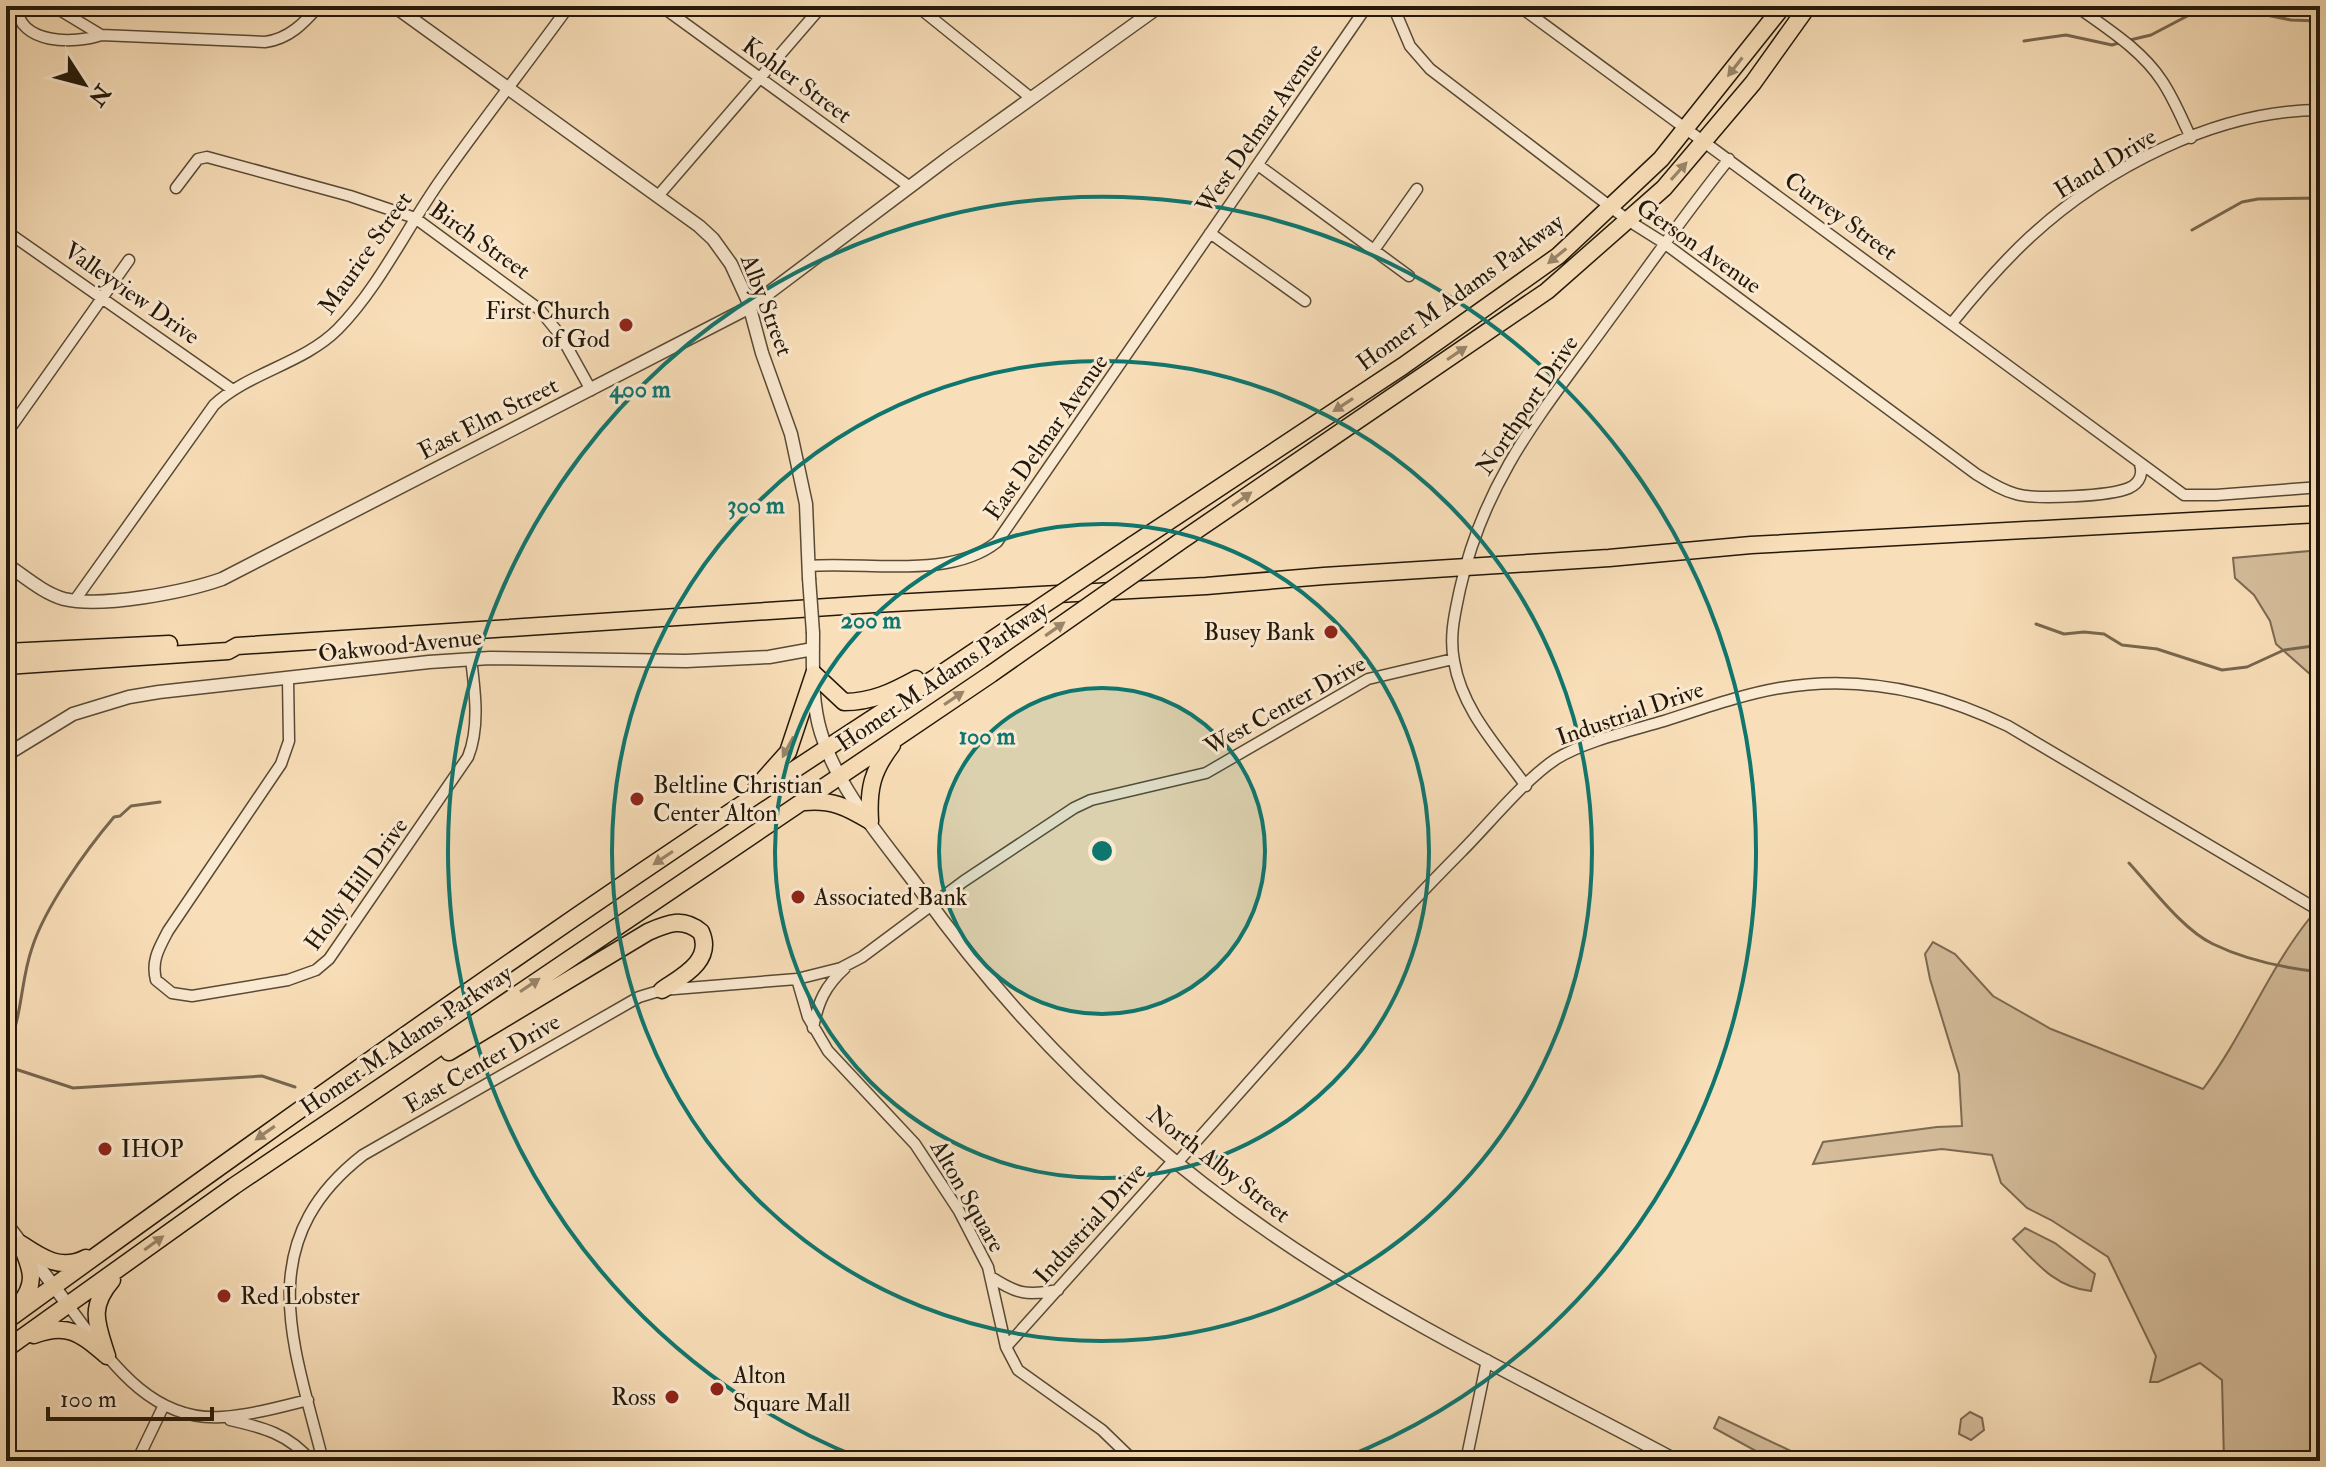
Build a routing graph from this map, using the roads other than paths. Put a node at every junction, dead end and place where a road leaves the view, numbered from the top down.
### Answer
1 (17, 6) edge
2 (53, 6) edge
3 (319, 6) edge
4 (394, 6) edge
5 (569, 6) edge
6 (661, 6) edge
7 (822, 6) edge
8 (917, 6) edge
9 (1160, 6) edge
10 (1367, 6) edge
11 (1393, 6) edge
12 (1519, 6) edge
13 (1783, 6) edge
14 (1808, 6) edge
15 (2076, 6) edge
16 (101, 35) junction
17 (759, 78) junction
18 (509, 89) junction
19 (1031, 98) junction
20 (2320, 110) edge
21 (1687, 129) junction
22 (2191, 138) junction
23 (1705, 142) junction
24 (1729, 159) junction
25 (1258, 165) junction
26 (910, 187) junction
27 (176, 188) dead end
28 (1417, 189) dead end
29 (658, 196) junction
30 (1612, 208) junction
31 (415, 218) junction
32 (1629, 221) junction
33 (6, 231) edge
34 (1210, 233) junction
35 (1664, 243) junction
36 (1374, 250) junction
37 (129, 260) dead end
38 (1409, 276) dead end
39 (103, 297) junction
40 (1305, 301) dead end
41 (750, 307) junction
42 (1952, 323) junction
43 (233, 390) junction
44 (591, 390) junction
45 (6, 434) edge
46 (2138, 460) junction
47 (2320, 487) edge
48 (2320, 514) edge
49 (6, 564) edge
50 (1465, 567) junction
51 (809, 572) junction
52 (75, 600) junction
53 (237, 646) junction
54 (813, 649) junction
55 (979, 649) junction
56 (6, 652) edge
57 (471, 659) junction
58 (1453, 659) junction
59 (6, 666) edge
60 (814, 674) junction
61 (288, 679) junction
62 (901, 734) junction
63 (827, 747) junction
64 (6, 755) edge
65 (839, 775) junction
66 (1526, 786) junction
67 (798, 803) junction
68 (733, 810) junction
69 (870, 821) junction
70 (931, 906) junction
71 (2320, 911) edge
72 (853, 961) junction
73 (797, 979) junction
74 (662, 990) junction
75 (813, 1028) junction
76 (1176, 1164) junction
77 (234, 1186) junction
78 (6, 1223) edge
79 (21, 1244) junction
80 (109, 1246) junction
81 (125, 1264) junction
82 (991, 1277) junction
83 (54, 1286) junction
84 (1058, 1290) junction
85 (68, 1305) junction
86 (6, 1320) edge
87 (12, 1345) edge
88 (1006, 1347) junction
89 (107, 1356) junction
90 (1487, 1360) junction
91 (308, 1400) junction
92 (164, 1405) junction
93 (220, 1417) junction
94 (137, 1461) edge
95 (311, 1461) edge
96 (323, 1461) edge
97 (1134, 1461) edge
98 (1466, 1461) edge
99 (1677, 1461) edge

1 - 16 street
2 - 16 street
3 - 16 street
4 - 18 street, Alby Street
5 - 18 street, Maurice Street
6 - 17 street, Kohler Street
7 - 17 street
8 - 19 street
9 - 19 street, East Elm Street
10 - 25 street, West Delmar Avenue
11 - 30 street, Gerson Avenue
12 - 21 street, Curvey Street
13 -> 21 main road, Homer M Adams Parkway
14 - 23 main road, Homer M Adams Parkway
15 - 22 street
17 - 26 street, Kohler Street
17 - 29 street
18 - 29 street, Alby Street
18 - 31 street, Maurice Street
19 - 26 street, East Elm Street
20 - 22 street, Hand Drive
21 - 23 street, Curvey Street
21 - 30 main road, Homer M Adams Parkway
22 - 42 street, Hand Drive
23 - 24 street, Curvey Street
32 -> 23 main road, Homer M Adams Parkway
24 - 35 street, Northport Drive
24 - 42 street, Curvey Street
25 - 34 street, West Delmar Avenue
25 - 36 street
26 - 41 street, East Elm Street
27 - 31 street, Birch Street
28 - 36 street
29 - 41 street, Alby Street
30 - 32 street, Gerson Avenue
30 -> 55 main road, Homer M Adams Parkway, bridge
31 - 43 street, Maurice Street
31 - 44 street, Birch Street
32 - 35 street, Gerson Avenue
62 -> 32 main road, Homer M Adams Parkway, bridge
33 - 39 street, Valleyview Drive
34 - 40 street
34 - 51 street, East Delmar Avenue
35 - 46 street, Gerson Avenue
35 - 50 street, Northport Drive
36 - 38 street
37 - 39 street
39 - 43 street, Valleyview Drive
39 - 45 street
41 - 44 street, East Elm Street
41 - 51 street, Alby Street
42 - 46 street, Curvey Street
43 - 52 street, Maurice Street
44 - 52 street, East Elm Street
46 - 47 street, Curvey Street
48 - 50 main road
49 - 52 street, East Elm Street
50 - 53 main road
50 - 58 street, Northport Drive
51 - 54 street, Alby Street, bridge
53 - 56 main road
53 - 59 main road
54 - 57 street, Oakwood Avenue
54 - 60 street, Alby Street
55 - 60 main road
55 - 63 main road, Homer M Adams Parkway, bridge
57 - 61 street, Oakwood Avenue
57 - 61 street, Holly Hill Drive
58 - 66 street, Northport Drive
58 - 70 street, West Center Drive
60 - 63 street, Alby Street
60 -> 68 main road
61 - 64 street, Oakwood Avenue
62 - 65 main road, Homer M Adams Parkway
62 - 69 main road
63 - 65 street, Alby Street
63 - 68 main road, Homer M Adams Parkway
65 - 67 main road, Homer M Adams Parkway
65 - 69 street, North Alby Street
66 - 71 street, Industrial Drive
66 - 76 street, Industrial Drive
67 - 69 main road
77 -> 67 main road, Homer M Adams Parkway
68 -> 80 main road, Homer M Adams Parkway
69 - 70 street, North Alby Street
70 - 72 street, East Center Drive
70 - 76 street, North Alby Street
72 - 73 street, East Center Drive
72 - 75 street
73 - 74 street, East Center Drive
73 - 75 street, Alton Square
74 - 77 main road
74 - 91 street, East Center Drive
75 - 82 street, Alton Square
76 - 84 street, Industrial Drive
76 - 90 street, North Alby Street
81 -> 77 main road, Homer M Adams Parkway
78 - 79 street
79 - 80 main road
79 - 83 street
79 - 86 main road
80 - 83 main road, Homer M Adams Parkway
81 - 85 main road, Homer M Adams Parkway
81 - 89 main road
82 - 84 street
82 - 88 street, Alton Square
83 - 85 street
83 - 86 main road, Homer M Adams Parkway
84 - 88 street, Industrial Drive
85 - 87 main road, Homer M Adams Parkway
85 - 89 street
87 - 89 main road
88 - 97 street, Alton Square
89 - 92 street
90 - 98 street
90 - 99 street, North Alby Street
91 - 93 street
91 - 96 street, East Center Drive
92 - 93 street
92 - 94 street
93 - 95 street

